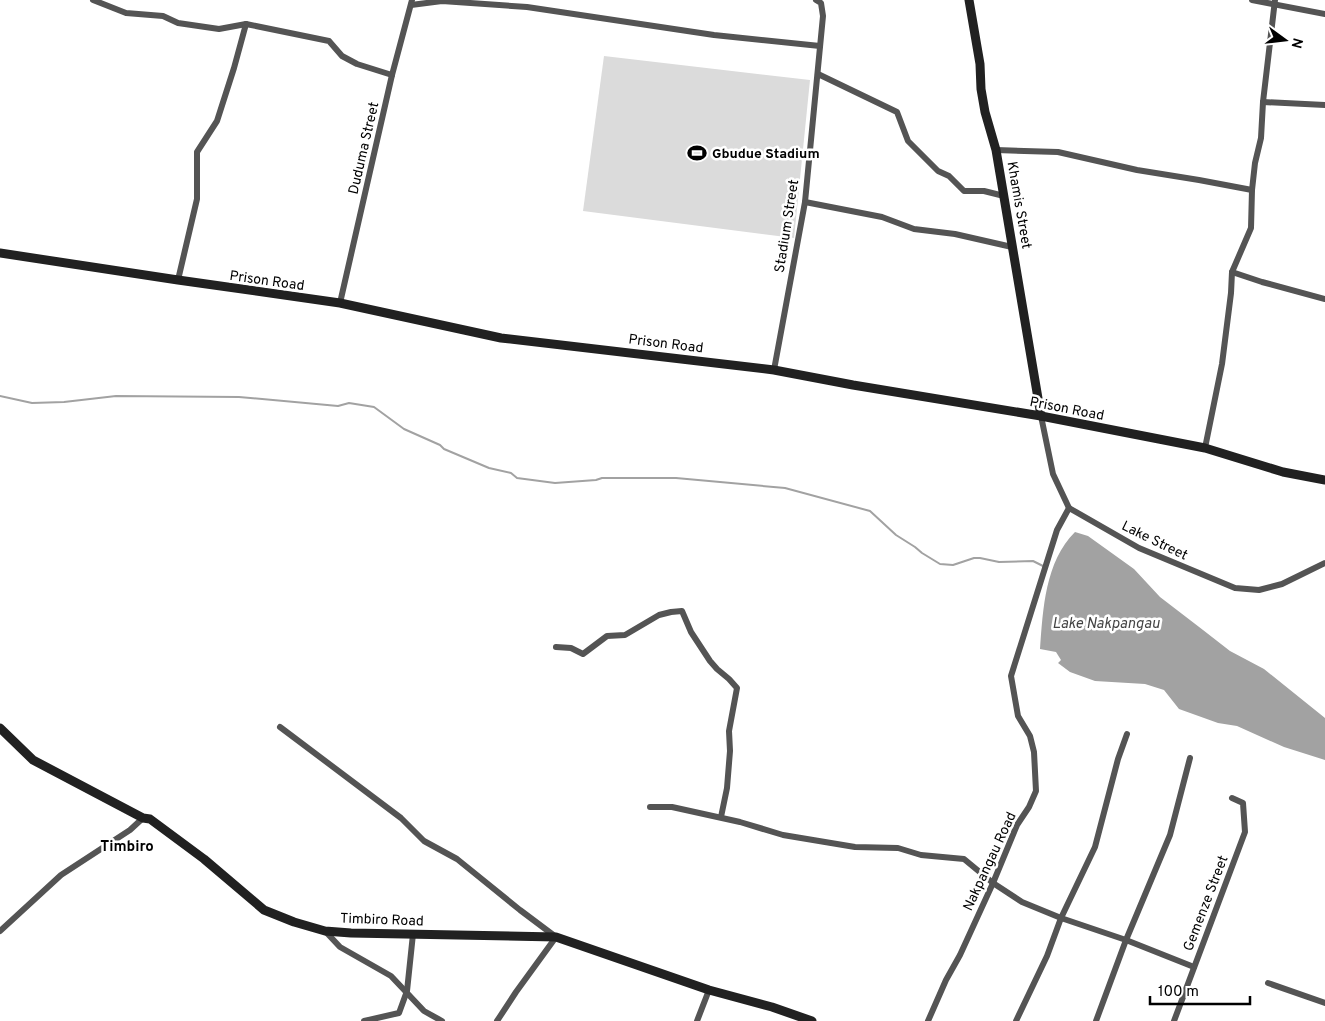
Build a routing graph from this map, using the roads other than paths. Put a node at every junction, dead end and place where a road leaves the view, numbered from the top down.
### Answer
1 (93, 0) edge
2 (816, 0) edge
3 (969, 0) edge
4 (1252, 0) edge
5 (412, 2) edge
6 (526, 2) edge
7 (1275, 2) edge
8 (1325, 14) edge
9 (246, 24) junction
10 (820, 46) junction
11 (818, 74) junction
12 (392, 75) junction
13 (1263, 102) junction
14 (1325, 105) edge
15 (996, 150) junction
16 (1252, 190) junction
17 (1004, 196) junction
18 (805, 202) junction
19 (1012, 246) junction
20 (0, 253) edge
21 (1232, 272) junction
22 (178, 280) junction
23 (1325, 299) edge
24 (340, 303) junction
25 (774, 370) junction
26 (1041, 416) junction
27 (1205, 448) junction
28 (1325, 480) edge
29 (1069, 508) junction
30 (1325, 563) edge
31 (556, 647) dead end
32 (280, 727) dead end
33 (0, 728) edge
34 (1126, 734) dead end
35 (1190, 758) dead end
36 (1232, 798) dead end
37 (650, 807) dead end
38 (721, 817) junction
39 (143, 818) junction
40 (993, 883) junction
41 (1060, 918) junction
42 (0, 931) edge
43 (324, 931) junction
44 (413, 934) junction
45 (556, 937) junction
46 (1126, 940) junction
47 (1194, 967) junction
48 (1268, 983) dead end
49 (709, 990) junction
50 (407, 991) junction
51 (1325, 1003) edge
52 (364, 1021) edge
53 (442, 1021) edge
54 (497, 1021) edge
55 (697, 1021) edge
56 (812, 1021) edge
57 (928, 1021) edge
58 (1016, 1021) edge
59 (1096, 1021) edge
60 (1174, 1021) edge

1 - 9 street
2 - 10 street, Stadium Street
3 - 15 street, Khamis Street
4 - 7 street
5 - 6 street
5 - 12 street, Duduma Street
6 - 10 street
7 - 8 street
7 - 13 street
9 - 12 street
9 - 22 street
10 - 11 street, Stadium Street
11 - 17 street
11 - 18 street, Stadium Street
12 - 24 street, Duduma Street
13 - 14 street
13 - 16 street
15 - 16 street
15 - 17 street, Khamis Street
16 - 21 street
17 - 19 street, Khamis Street
18 - 19 street
18 - 25 street, Stadium Street
19 - 26 street, Khamis Street
20 - 22 street, Prison Road
21 - 23 street
21 - 27 street
22 - 24 street, Prison Road
24 - 25 street, Prison Road
25 - 26 street, Prison Road
26 - 27 street, Prison Road
26 - 29 street
27 - 28 street, Prison Road
29 - 30 street, Lake Street
29 - 40 street, Nakpangau Road
31 - 38 street
32 - 45 street
33 - 39 street, Timbiro Road
34 - 41 street
35 - 46 street
36 - 47 street, Gemenze Street
37 - 38 street
38 - 40 street
39 - 42 street
39 - 43 street, Timbiro Road
40 - 41 street
40 - 57 street, Nakpangau Road
41 - 46 street
41 - 58 street
43 - 44 street, Timbiro Road
43 - 50 street
44 - 45 street, Timbiro Road
44 - 50 street
45 - 49 street, Timbiro Road
45 - 54 street
46 - 47 street
46 - 59 street
47 - 60 street, Gemenze Street
48 - 51 street
49 - 55 street
49 - 56 street, Timbiro Road
50 - 52 street
50 - 53 street

